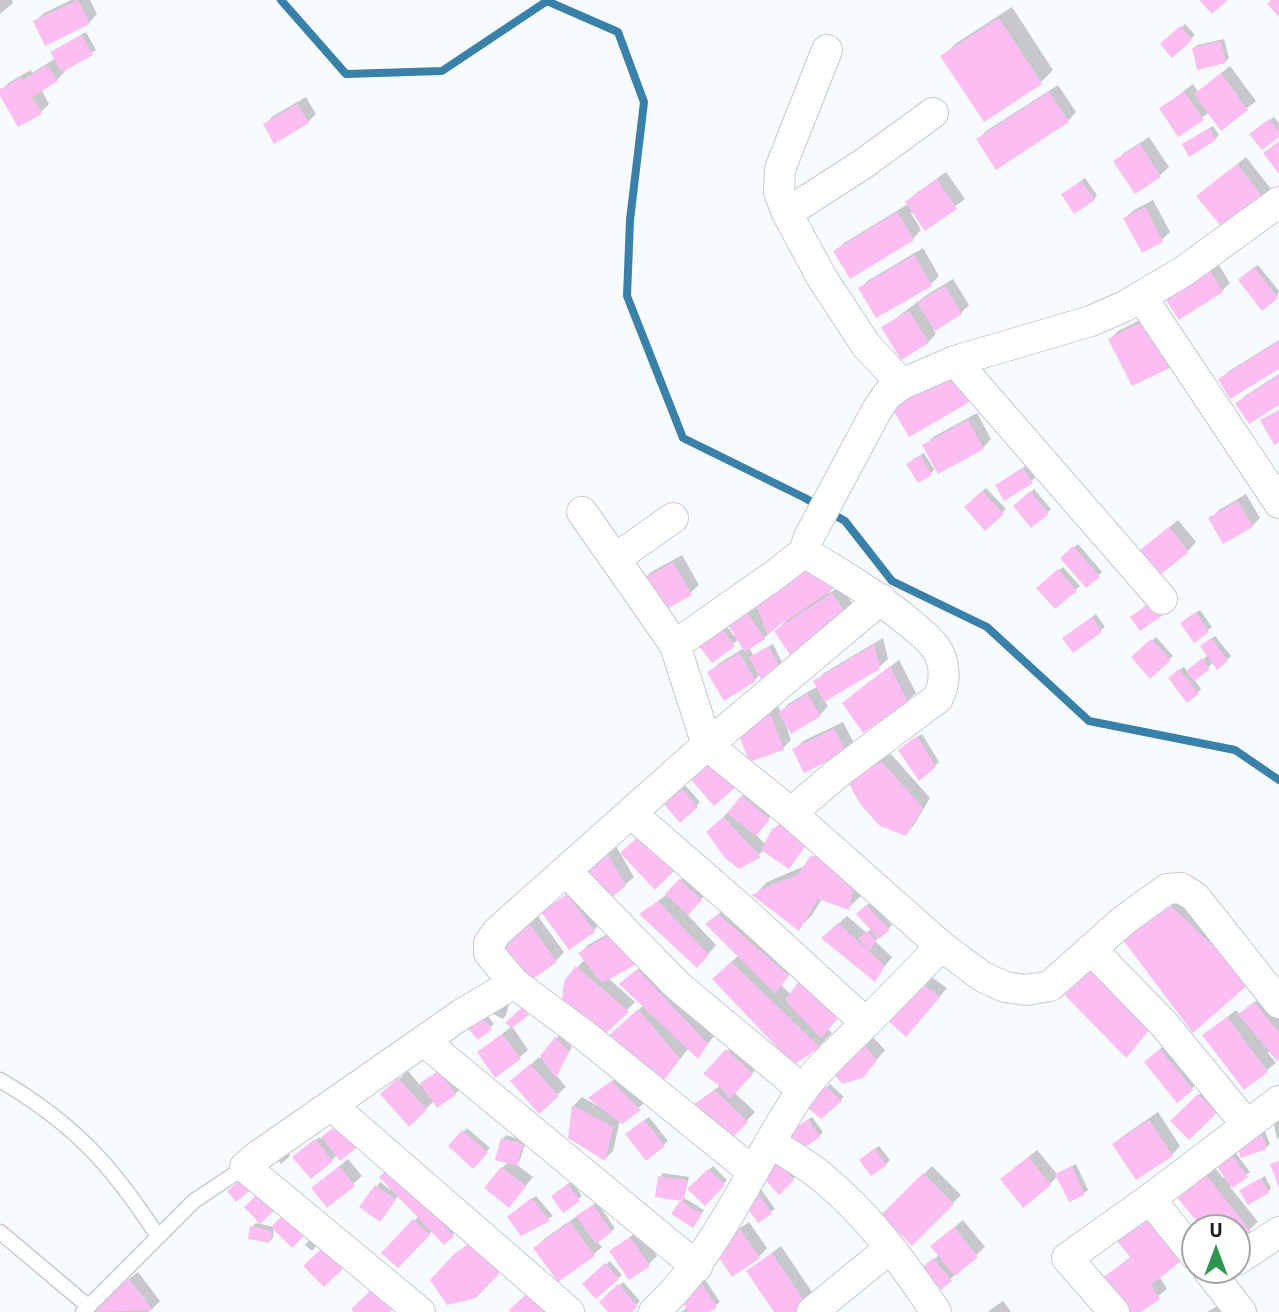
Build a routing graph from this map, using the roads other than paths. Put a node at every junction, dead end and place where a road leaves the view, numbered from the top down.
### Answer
1 (827, 50) dead end
2 (933, 113) dead end
3 (1279, 202) edge
4 (787, 213) junction
5 (1141, 296) junction
6 (956, 361) junction
7 (902, 384) junction
8 (1279, 503) edge
9 (582, 512) dead end
10 (673, 518) dead end
11 (806, 545) junction
12 (616, 558) junction
13 (881, 599) junction
14 (1162, 599) dead end
15 (675, 645) junction
16 (707, 745) junction
17 (631, 813) junction
18 (791, 813) junction
19 (566, 871) junction
20 (941, 946) junction
21 (1091, 949) junction
22 (514, 983) junction
23 (1279, 1003) edge
24 (866, 1023) junction
25 (425, 1042) junction
26 (0, 1080) edge
27 (803, 1090) junction
28 (1279, 1101) edge
29 (331, 1105) junction
30 (1247, 1125) junction
31 (771, 1142) junction
32 (245, 1167) junction
33 (752, 1171) junction
34 (1150, 1199) junction
35 (1181, 1231) edge
36 (0, 1232) edge
37 (1279, 1232) edge
38 (157, 1235) junction
39 (1251, 1247) edge
40 (890, 1248) junction
41 (697, 1267) junction
42 (1225, 1284) edge
43 (85, 1309) edge
44 (420, 1312) edge
45 (569, 1312) edge
46 (654, 1312) edge
47 (812, 1312) edge
48 (936, 1312) edge
49 (1114, 1312) edge
50 (1241, 1312) edge

1 - 4 street
2 - 4 street
3 - 5 street
4 - 7 street
5 - 6 street
5 - 8 street
6 - 7 street
6 - 14 street
7 - 11 street
9 - 12 street
10 - 12 street
11 - 13 street
11 - 15 street
12 - 15 street
13 - 16 street
13 - 18 street
15 - 16 street
16 - 17 street
16 - 18 street
17 - 19 street
17 - 24 street
18 - 20 street
19 - 22 street
19 - 27 street
20 - 21 street
20 - 24 street
21 - 23 street
21 - 30 street
22 - 25 street
22 - 33 street
24 - 27 street
25 - 29 street
25 - 41 street
26 - 38 lane
27 - 31 street
28 - 30 street
29 - 32 street
29 - 45 street
30 - 34 street
31 - 33 street
31 - 40 street
32 - 38 lane
32 - 44 street
33 - 41 street
34 - 35 street
34 - 49 street
36 - 43 lane
37 - 39 street
38 - 43 lane
40 - 47 street
40 - 48 street
41 - 46 street
42 - 50 street

